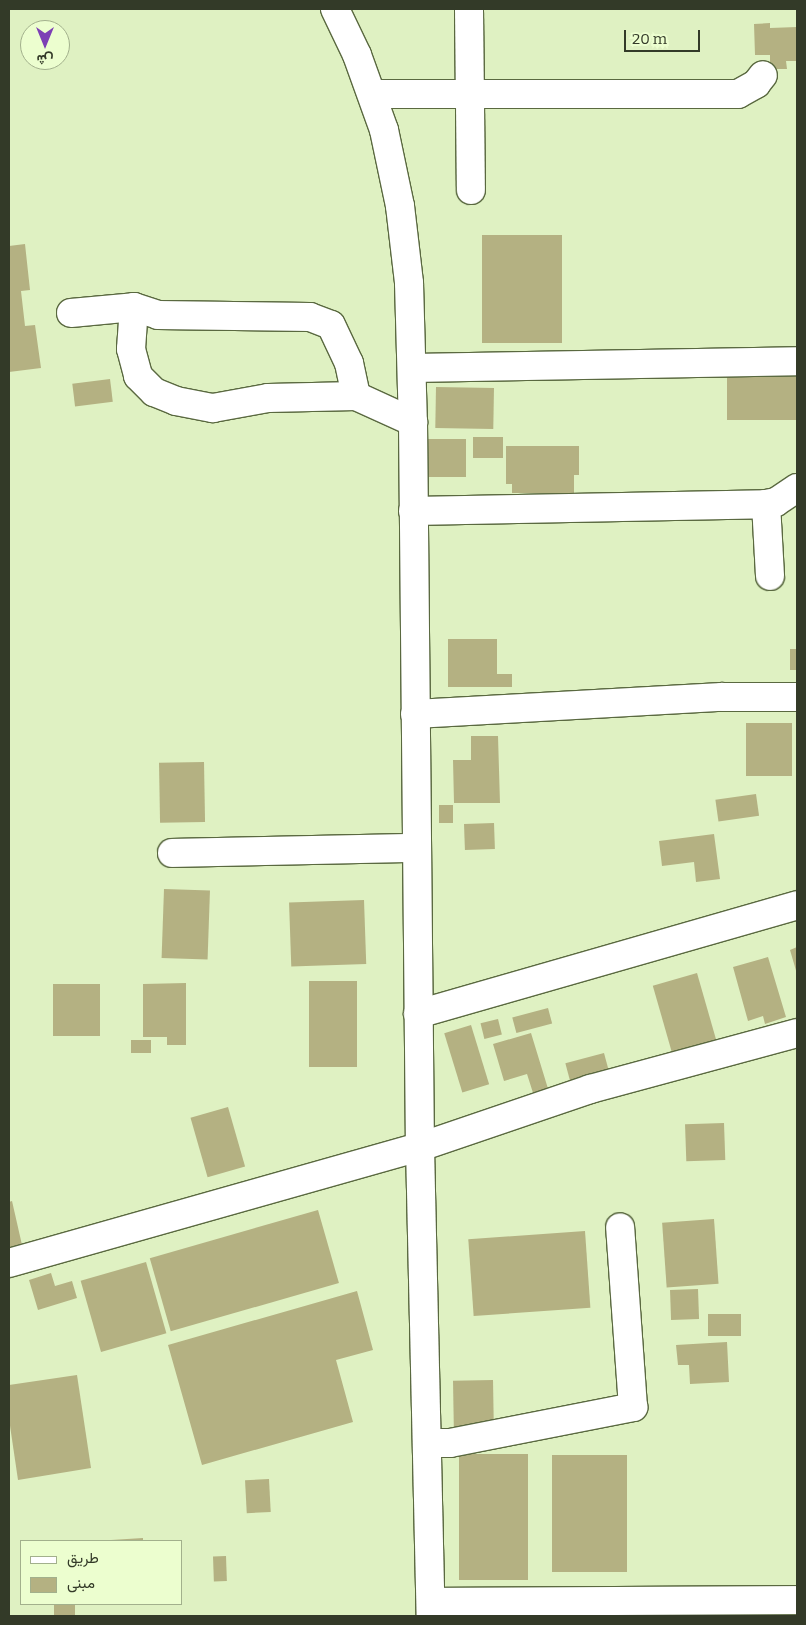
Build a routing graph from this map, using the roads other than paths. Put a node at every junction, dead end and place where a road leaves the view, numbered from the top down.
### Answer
1 (335, 9) edge
2 (469, 9) edge
3 (763, 75) dead end
4 (372, 94) junction
5 (470, 96) junction
6 (471, 190) dead end
7 (134, 307) junction
8 (71, 313) dead end
9 (797, 361) edge
10 (412, 368) junction
11 (356, 396) junction
12 (413, 422) junction
13 (797, 488) edge
14 (766, 504) junction
15 (413, 511) junction
16 (770, 576) dead end
17 (797, 697) edge
18 (415, 714) junction
19 (417, 848) junction
20 (172, 853) dead end
21 (797, 905) edge
22 (418, 1014) junction
23 (797, 1033) edge
24 (420, 1147) junction
25 (620, 1227) dead end
26 (9, 1263) edge
27 (427, 1443) junction
28 (797, 1600) edge
29 (431, 1609) edge

1 - 4 street
2 - 5 street
3 - 5 street
4 - 5 street
4 - 10 street
5 - 6 street
7 - 8 street
7 - 11 street
7 - 11 street
9 - 10 street
10 - 12 street
11 - 12 street
12 - 15 street
13 - 14 street
14 - 15 street
14 - 16 street
15 - 18 street
17 - 18 street
18 - 19 street
19 - 20 street
19 - 22 street
21 - 22 street
22 - 24 street
23 - 24 street
24 - 26 street
24 - 27 street
25 - 27 street
27 - 29 street
28 - 29 street

